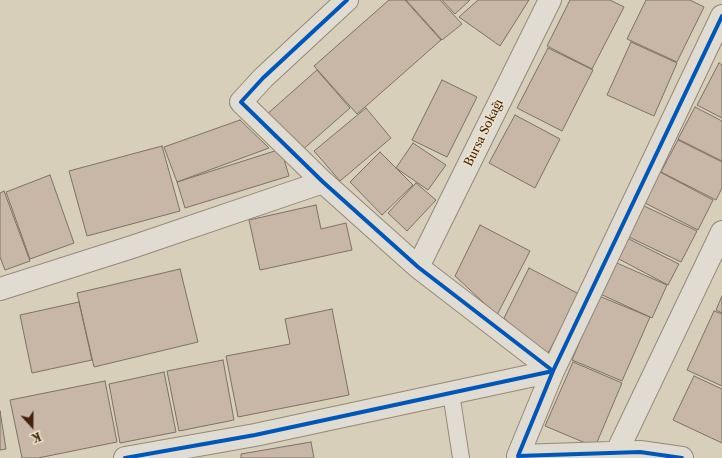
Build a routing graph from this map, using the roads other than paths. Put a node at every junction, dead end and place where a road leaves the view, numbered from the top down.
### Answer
1 (347, 0) edge
2 (550, 0) edge
3 (722, 16) edge
4 (323, 182) junction
5 (722, 232) edge
6 (418, 267) junction
7 (0, 290) edge
8 (554, 371) junction
9 (451, 393) junction
10 (616, 455) edge
11 (125, 458) edge
12 (460, 458) edge
13 (682, 458) edge

1 - 4 street
2 - 6 street, Bursa Sokağı
3 - 8 street
4 - 6 street
4 - 7 street
5 - 10 street
6 - 8 street
8 - 9 street
8 - 10 street
9 - 11 street
9 - 12 lane
10 - 13 street

